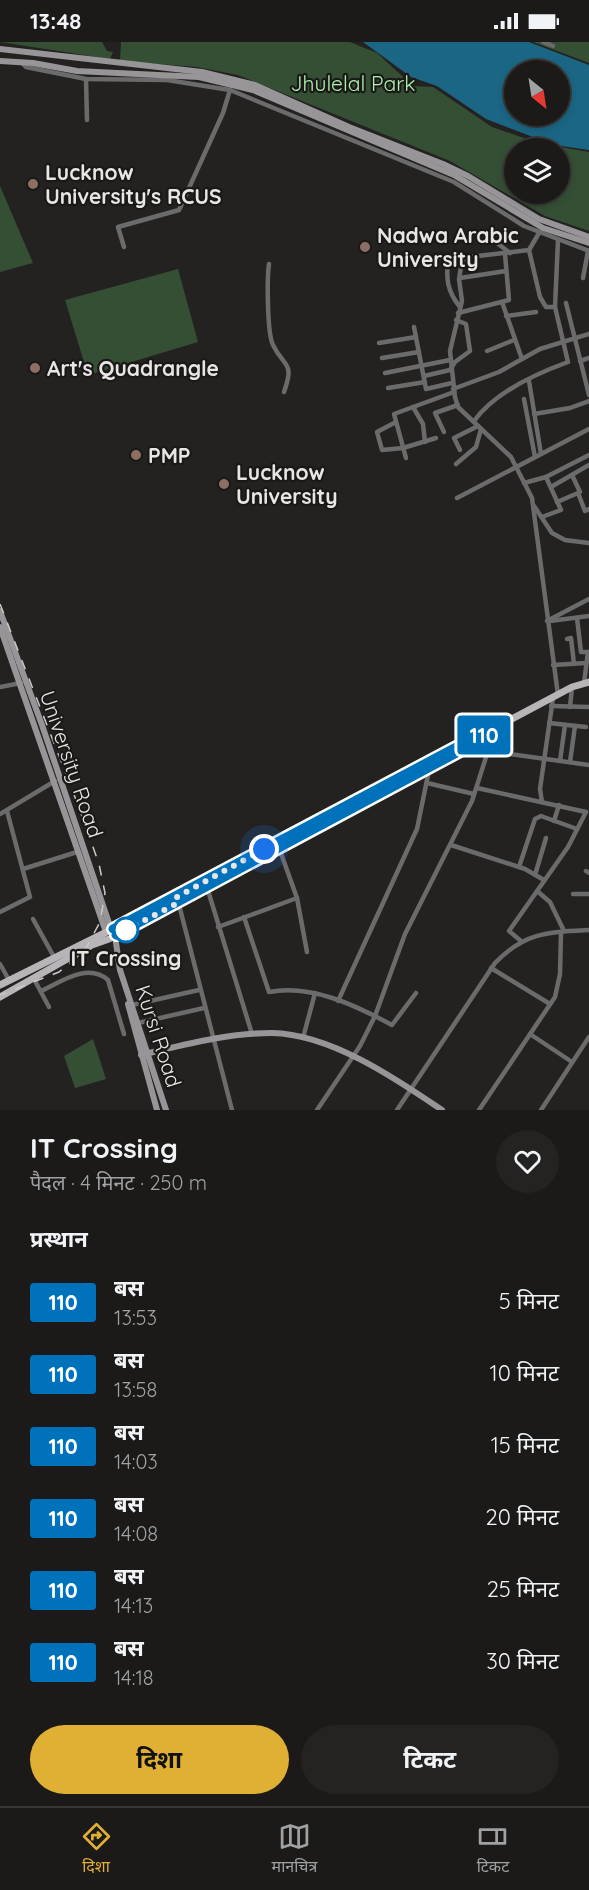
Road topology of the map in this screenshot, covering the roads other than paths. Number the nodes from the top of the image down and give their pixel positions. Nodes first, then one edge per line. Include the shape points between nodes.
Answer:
1 (543, 42) edge
2 (553, 46) dead end
3 (0, 49) edge
4 (0, 62) edge
5 (21, 62) junction
6 (86, 79) junction
7 (230, 90) junction
8 (87, 120) dead end
9 (538, 233) junction
10 (489, 236) dead end
11 (587, 236) edge
12 (558, 240) junction
13 (589, 243) edge
14 (124, 247) dead end
15 (529, 250) junction
16 (588, 251) edge
17 (508, 254) junction
18 (448, 259) dead end
19 (270, 264) dead end
20 (506, 271) junction
21 (460, 278) junction
22 (583, 278) dead end
23 (502, 302) junction
24 (566, 303) dead end
25 (555, 307) junction
26 (459, 310) junction
27 (536, 312) dead end
28 (506, 316) junction
29 (456, 320) junction
30 (414, 327) dead end
31 (589, 334) edge
32 (416, 337) junction
33 (575, 338) junction
34 (514, 340) junction
35 (563, 342) junction
36 (380, 344) dead end
37 (487, 351) dead end
38 (419, 352) junction
39 (382, 358) dead end
40 (589, 358) edge
41 (450, 360) junction
42 (522, 360) junction
43 (580, 361) junction
44 (422, 365) junction
45 (450, 370) junction
46 (385, 373) dead end
47 (425, 379) junction
48 (529, 381) junction
49 (452, 383) junction
50 (388, 388) dead end
51 (454, 391) junction
52 (284, 392) dead end
53 (589, 395) edge
54 (524, 399) dead end
55 (589, 401) edge
56 (458, 405) junction
57 (413, 407) junction
58 (534, 414) junction
59 (474, 421) junction
60 (396, 422) junction
61 (480, 427) junction
62 (589, 429) edge
63 (444, 432) dead end
64 (436, 438) dead end
65 (425, 442) junction
66 (403, 448) junction
67 (460, 450) dead end
68 (541, 454) junction
69 (589, 455) edge
70 (406, 458) dead end
71 (535, 458) junction
72 (456, 464) dead end
73 (589, 465) edge
74 (516, 467) junction
75 (572, 475) junction
76 (546, 477) junction
77 (524, 483) junction
78 (551, 487) junction
79 (578, 493) junction
80 (457, 498) dead end
81 (557, 502) junction
82 (534, 506) junction
83 (589, 509) edge
84 (542, 517) junction
85 (589, 543) edge
86 (589, 599) edge
87 (0, 611) edge
88 (589, 616) edge
89 (577, 618) junction
90 (547, 621) junction
91 (0, 627) edge
92 (579, 637) junction
93 (588, 652) edge
94 (586, 663) junction
95 (574, 664) junction
96 (553, 665) junction
97 (23, 682) junction
98 (586, 682) edge
99 (0, 687) edge
100 (572, 687) junction
101 (555, 696) junction
102 (551, 705) junction
103 (570, 707) junction
104 (589, 707) edge
105 (549, 723) junction
106 (565, 725) junction
107 (575, 726) junction
108 (586, 728) dead end
109 (495, 729) junction
110 (489, 751) junction
111 (544, 759) junction
112 (560, 761) junction
113 (570, 762) junction
114 (589, 765) edge
115 (425, 767) junction
116 (57, 780) junction
117 (427, 783) junction
118 (477, 788) junction
119 (474, 794) junction
120 (542, 802) junction
121 (559, 805) junction
122 (7, 811) junction
123 (588, 812) edge
124 (0, 814) edge
125 (554, 821) junction
126 (577, 829) junction
127 (546, 838) dead end
128 (279, 845) junction
129 (451, 845) junction
130 (77, 852) junction
131 (519, 867) junction
132 (23, 869) junction
133 (535, 875) junction
134 (544, 880) junction
135 (206, 884) junction
136 (537, 891) junction
137 (573, 894) dead end
138 (589, 894) edge
139 (297, 898) junction
140 (177, 900) junction
141 (0, 912) edge
142 (244, 917) junction
143 (33, 919) dead end
144 (218, 927) junction
145 (589, 930) edge
146 (562, 932) junction
147 (111, 934) junction
148 (520, 941) junction
149 (307, 952) dead end
150 (54, 957) junction
151 (0, 964) edge
152 (491, 968) junction
153 (34, 979) junction
154 (9, 981) junction
155 (0, 985) edge
156 (199, 990) junction
157 (41, 992) junction
158 (315, 993) junction
159 (416, 993) dead end
160 (0, 996) edge
161 (338, 1001) junction
162 (132, 1005) junction
163 (550, 1005) junction
164 (49, 1007) dead end
165 (204, 1008) junction
166 (375, 1016) junction
167 (138, 1023) junction
168 (124, 1034) dead end
169 (252, 1034) junction
170 (530, 1034) junction
171 (213, 1038) junction
172 (303, 1038) junction
173 (589, 1038) edge
174 (144, 1054) junction
175 (352, 1057) junction
176 (572, 1062) junction
177 (411, 1090) junction
178 (157, 1110) edge
179 (166, 1110) edge
180 (232, 1110) edge
181 (317, 1110) edge
182 (397, 1110) edge
183 (442, 1110) edge
184 (479, 1110) edge
185 (541, 1110) edge

1 - 2 street
3 - 11 street via 202,72 255,85 443,164 538,219
4 - 5 street
5 - 6 street via 26,67
5 - 13 street via 77,71 199,77 253,90 454,175 537,224
6 - 7 street via 167,80
6 - 8 street
7 - 9 street via 454,182
7 - 14 street via 179,210 118,227
9 - 12 street
9 - 15 street
10 - 17 street
12 - 16 street
12 - 25 street
15 - 17 street
15 - 25 street via 540,297 546,307
16 - 22 street
17 - 20 street
17 - 21 street via 469,257 462,261
18 - 26 street via 449,294
19 - 52 street via 267,279 273,344 290,376
20 - 21 street
20 - 23 street via 509,300
21 - 26 street
23 - 26 street
23 - 28 street
24 - 33 street
25 - 35 street
26 - 29 street
27 - 28 street
28 - 34 street
29 - 41 street
29 - 45 street via 466,324 470,351
30 - 32 street
31 - 33 street
32 - 36 street
32 - 38 street
33 - 35 street
33 - 43 street
34 - 37 street
34 - 42 street
35 - 42 street
35 - 48 street via 568,362 535,374
38 - 39 street
38 - 44 street
40 - 43 street
41 - 44 street
41 - 45 street
42 - 51 street
43 - 53 street
44 - 46 street
44 - 47 street
45 - 47 street
45 - 49 street
47 - 49 street via 426,389
47 - 50 street
48 - 58 street
48 - 59 street via 502,396
49 - 51 street
51 - 56 street
51 - 57 street
54 - 71 street
55 - 58 street
56 - 59 street
56 - 63 street via 435,413
57 - 60 street via 394,414
57 - 65 street via 423,424
58 - 68 street
59 - 61 street
60 - 66 street
60 - 66 street via 377,432 382,450
61 - 67 street via 454,438
61 - 72 street via 476,447
61 - 74 street
62 - 68 street
64 - 65 street
65 - 66 street
66 - 70 street
68 - 71 street
69 - 76 street
71 - 74 street
73 - 75 street
74 - 77 street
74 - 80 street
75 - 78 street
75 - 79 street
76 - 77 street
76 - 78 street
77 - 82 street
78 - 81 street
79 - 81 street
79 - 83 street via 585,511
81 - 84 street via 561,510
82 - 84 street
82 - 90 street
84 - 85 street via 558,537
86 - 90 street
87 - 97 street, University Road
88 - 89 street
89 - 90 street
89 - 92 street
90 - 96 street
91 - 97 street, University Road
92 - 93 street via 581,651
92 - 95 street via 569,638
93 - 94 street
94 - 95 street
94 - 98 street
95 - 96 street
96 - 101 street
97 - 99 street
97 - 116 street, University Road
98 - 100 main road
100 - 101 main road
100 - 103 street
101 - 102 street
101 - 109 main road
102 - 103 street
102 - 105 street
103 - 104 street
105 - 106 street
105 - 111 street
106 - 107 street
106 - 112 street
107 - 108 street
107 - 113 street
109 - 110 street
109 - 115 main road
110 - 111 street
110 - 118 street
111 - 112 street
111 - 120 street
112 - 113 street
113 - 114 street
115 - 117 street
115 - 128 main road
116 - 122 street
116 - 130 street, University Road
116 - 147 street, University Road
117 - 119 street
117 - 161 street via 417,829
118 - 119 street
118 - 120 street
119 - 129 street
120 - 121 street
121 - 123 street
121 - 125 street
122 - 124 street
122 - 132 street
123 - 126 street
125 - 126 street
125 - 131 street via 541,816 535,819
126 - 134 street
127 - 133 street
128 - 135 main road
128 - 139 street
129 - 131 street
129 - 166 street via 405,934
130 - 132 street
130 - 147 street, University Road
131 - 133 street
132 - 141 street via 30,897
133 - 134 street
134 - 136 street
135 - 140 main road
135 - 144 street
136 - 146 street via 550,902
136 - 148 street via 509,931
137 - 138 street
139 - 142 street
139 - 149 street
140 - 147 main road
140 - 156 street
142 - 144 street
142 - 158 street via 269,992 288,988
143 - 150 street
144 - 169 street
145 - 146 street
146 - 148 street via 541,933
146 - 163 street via 560,974
147 - 150 main road
147 - 153 main road
147 - 162 street, Kursi Road
147 - 174 street, Kursi Road
148 - 152 street
150 - 154 main road
151 - 154 street
152 - 163 street
152 - 177 street
153 - 157 street
153 - 160 main road
154 - 155 main road
156 - 162 street
156 - 165 street
157 - 164 street
157 - 168 street via 78,974 103,975 108,980
158 - 161 street
158 - 172 street
159 - 166 street via 394,1024
161 - 166 street
162 - 167 street, Kursi Road
163 - 170 street
165 - 167 street
165 - 171 street
166 - 175 street
167 - 174 street, Kursi Road
169 - 171 street
169 - 172 street
170 - 176 street
170 - 184 street
171 - 174 street
171 - 180 street
172 - 175 street
173 - 176 street
174 - 178 street, Kursi Road
174 - 179 street, Kursi Road
175 - 177 street
175 - 181 street
176 - 185 street
177 - 182 street
177 - 183 street

